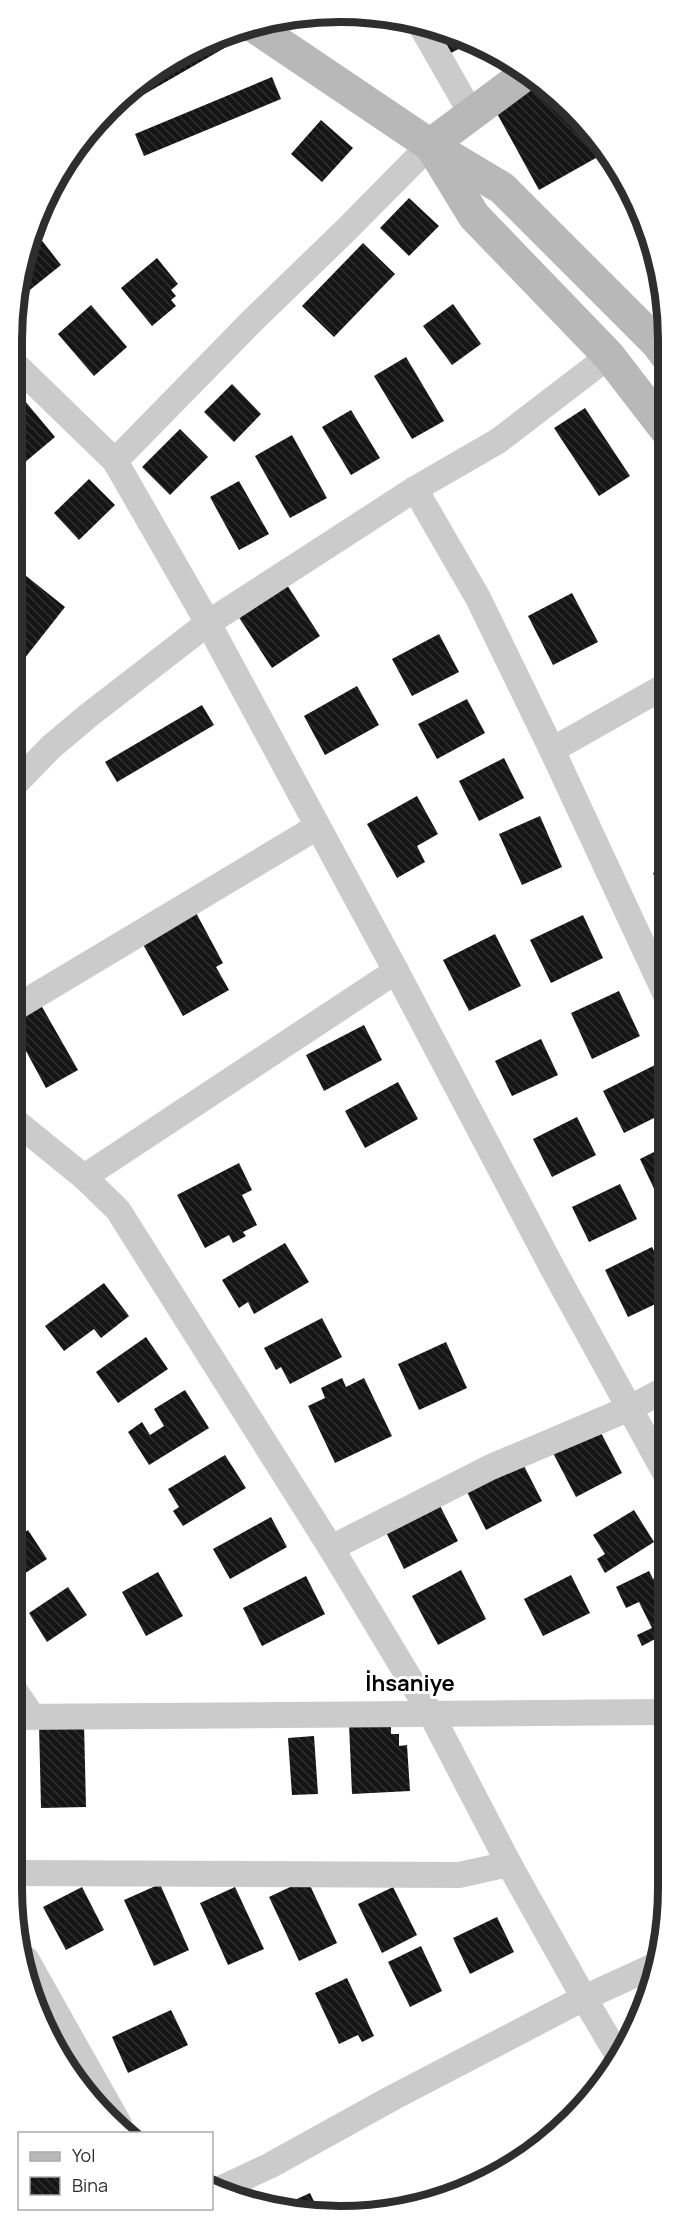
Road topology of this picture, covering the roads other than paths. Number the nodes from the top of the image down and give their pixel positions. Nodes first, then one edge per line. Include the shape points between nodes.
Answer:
1 (263, 32) edge
2 (426, 34) edge
3 (520, 78) edge
4 (471, 113) junction
5 (430, 145) junction
6 (658, 340) edge
7 (609, 356) junction
8 (22, 371) edge
9 (658, 420) edge
10 (116, 461) junction
11 (415, 489) junction
12 (208, 623) junction
13 (658, 690) edge
14 (552, 750) junction
15 (22, 777) edge
16 (317, 827) junction
17 (396, 971) junction
18 (658, 978) edge
19 (22, 1004) edge
20 (22, 1127) edge
21 (84, 1177) junction
22 (658, 1393) edge
23 (630, 1408) junction
24 (658, 1460) edge
25 (332, 1548) junction
26 (658, 1712) edge
27 (432, 1714) junction
28 (23, 1716) edge
29 (509, 1864) junction
30 (22, 1873) edge
31 (648, 1968) edge
32 (34, 1973) edge
33 (584, 1998) junction
34 (614, 2049) edge
35 (107, 2103) edge
36 (229, 2185) edge

1 - 5 main road
2 - 4 street
3 - 4 main road
4 - 5 main road
5 - 6 main road via 502,188
5 - 7 main road via 474,216
5 - 10 street
7 - 9 main road
7 - 11 street via 498,441
8 - 10 street
10 - 12 street
11 - 12 street
11 - 14 street via 478,598
12 - 15 street via 66,735
12 - 16 street
13 - 14 street
14 - 18 street
16 - 17 street
16 - 19 street
17 - 21 street
17 - 23 street via 483,1140
20 - 21 street
21 - 25 street via 118,1210
22 - 23 street
23 - 24 street
23 - 25 street via 491,1467
25 - 27 street
26 - 27 street
27 - 28 street
27 - 29 street
29 - 30 street via 459,1875
29 - 33 street
31 - 33 street
32 - 35 street
33 - 34 street
33 - 36 street

